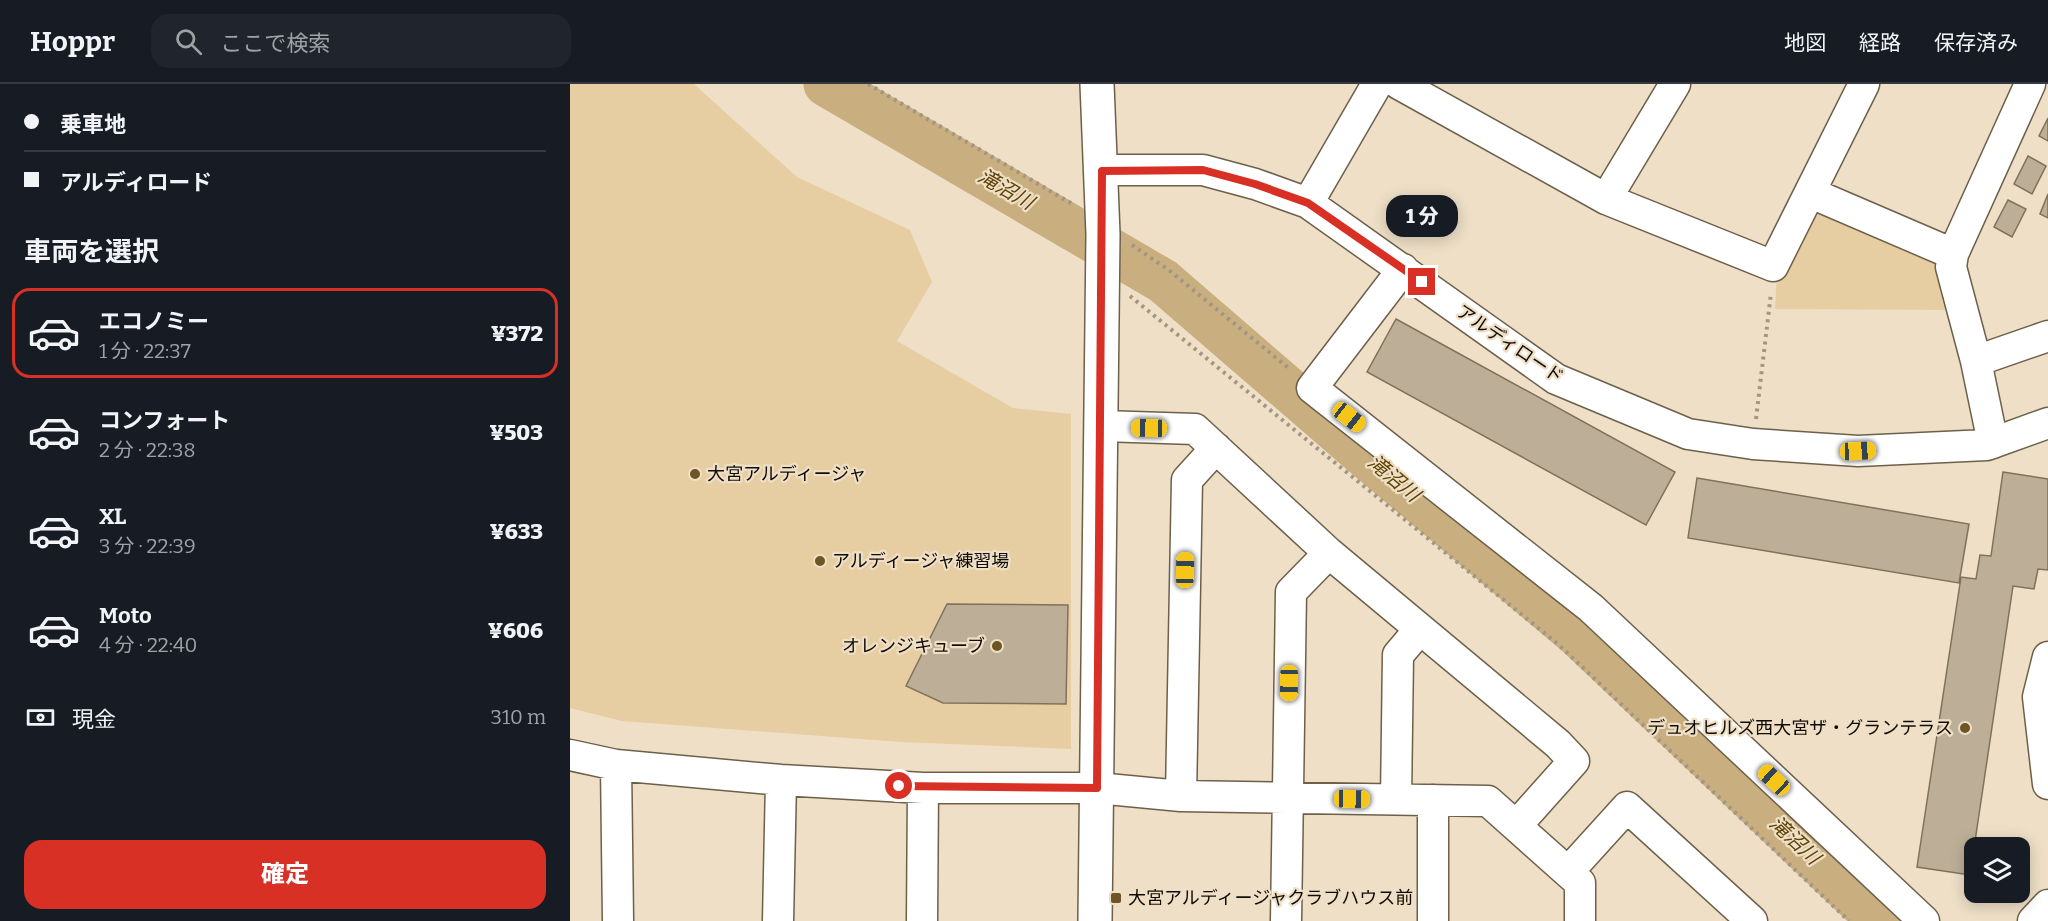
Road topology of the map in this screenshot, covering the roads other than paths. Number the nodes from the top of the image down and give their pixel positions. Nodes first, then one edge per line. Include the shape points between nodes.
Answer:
1 (1097, 84) edge
2 (1377, 84) edge
3 (1399, 84) edge
4 (1675, 84) edge
5 (1864, 84) edge
6 (2030, 84) edge
7 (1102, 171) junction
8 (1811, 193) junction
9 (1606, 199) junction
10 (1308, 203) junction
11 (1953, 254) junction
12 (1403, 269) junction
13 (2048, 336) edge
14 (1976, 361) junction
15 (2048, 423) edge
16 (1102, 426) junction
17 (1993, 443) junction
18 (1216, 448) junction
19 (1329, 553) junction
20 (1420, 629) junction
21 (2048, 657) edge
22 (570, 755) edge
23 (616, 765) junction
24 (781, 780) junction
25 (2048, 784) edge
26 (923, 788) junction
27 (1097, 788) junction
28 (1181, 796) junction
29 (1287, 798) junction
30 (1395, 799) junction
31 (1433, 800) junction
32 (1516, 826) junction
33 (1568, 872) junction
34 (2048, 905) edge
35 (1736, 916) edge
36 (618, 921) edge
37 (778, 921) edge
38 (922, 921) edge
39 (1095, 921) edge
40 (1286, 921) edge
41 (1433, 921) edge
42 (1580, 921) edge
43 (1924, 921) edge
44 (2033, 921) edge

1 - 7 street
2 - 10 street
3 - 9 street
4 - 9 street
5 - 8 street
6 - 11 street
7 - 10 street, アルディロード via 1203,170
7 - 16 street via 1105,229 1116,286
8 - 9 street via 1773,266
8 - 11 street
10 - 12 street, アルディロード
11 - 14 street via 1951,267
12 - 17 street, アルディロード via 1556,379 1688,434 1753,444 1858,451
12 - 43 street via 1312,388 1591,608
13 - 14 street
14 - 17 street
15 - 17 street, アルディロード
16 - 18 street via 1195,429
16 - 27 street
18 - 19 street
18 - 28 street via 1187,480
19 - 20 street
19 - 29 street via 1292,592
20 - 30 street via 1398,655
20 - 32 street via 1574,761
21 - 25 street via 2038,697
22 - 23 street
23 - 24 street
23 - 36 street
24 - 26 street
24 - 37 street
26 - 27 street
26 - 38 street
27 - 28 street
27 - 39 street
28 - 29 street
29 - 30 street
29 - 40 street
30 - 31 street
31 - 32 street via 1488,801
31 - 41 street
32 - 33 street
33 - 35 street via 1627,807
33 - 42 street via 1580,883
34 - 44 street

